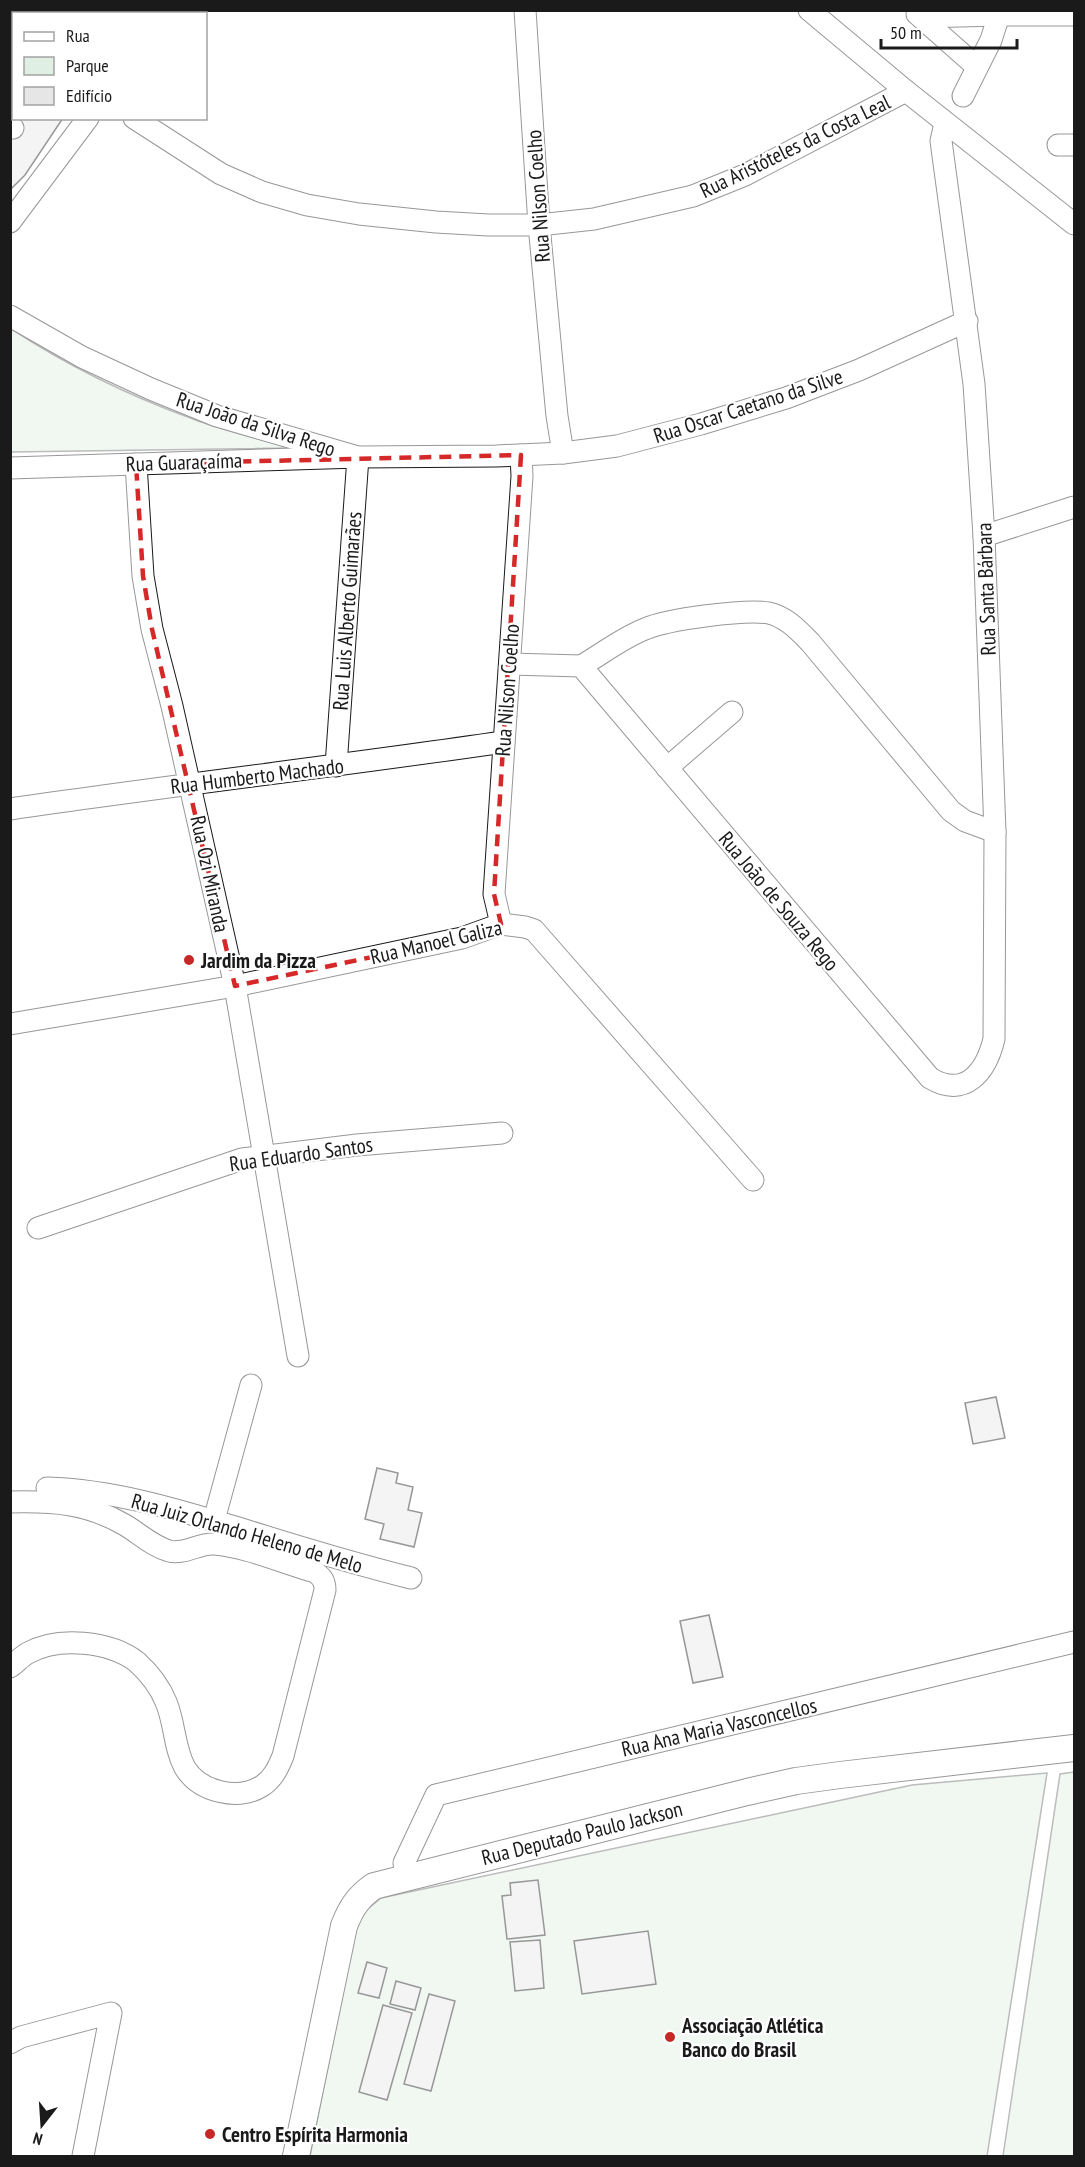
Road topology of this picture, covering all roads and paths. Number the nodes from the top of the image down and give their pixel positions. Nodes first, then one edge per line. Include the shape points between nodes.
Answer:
1 (525, 10) edge
2 (810, 10) edge
3 (918, 14) edge
4 (999, 15) junction
5 (1074, 15) edge
6 (977, 68) junction
7 (906, 91) junction
8 (963, 96) dead end
9 (86, 120) edge
10 (137, 120) edge
11 (945, 123) junction
12 (10, 222) edge
13 (1074, 224) edge
14 (539, 225) junction
15 (10, 316) edge
16 (967, 321) junction
17 (563, 453) junction
18 (521, 455) junction
19 (358, 456) junction
20 (136, 464) junction
21 (10, 468) edge
22 (1074, 507) edge
23 (984, 536) junction
24 (510, 664) junction
25 (581, 666) junction
26 (732, 712) dead end
27 (503, 742) junction
28 (336, 766) junction
29 (667, 768) junction
30 (190, 783) junction
31 (10, 809) edge
32 (995, 832) junction
33 (501, 924) junction
34 (234, 986) junction
35 (10, 1024) edge
36 (990, 1057) joint
37 (502, 1133) dead end
38 (265, 1156) junction
39 (753, 1180) dead end
40 (38, 1228) dead end
41 (298, 1356) dead end
42 (251, 1385) dead end
43 (10, 1488) edge
44 (10, 1502) edge
45 (214, 1520) junction
46 (411, 1578) dead end
47 (1074, 1642) edge
48 (10, 1667) edge
49 (1074, 1748) edge
50 (405, 1870) junction
51 (10, 2043) edge
52 (83, 2157) edge
53 (296, 2157) edge

1 - 14 street, Rua Nilson Coelho
2 - 7 street
3 - 4 street
3 - 6 street
4 - 5 street
4 - 6 street
6 - 8 street
7 - 11 street
7 - 14 street, Rua Aristóteles da Costa Leal via 745,175 693,196 594,219
9 - 12 street
10 - 14 street, Rua Aristóteles da Costa Leal via 221,174 262,192 307,205 436,222
11 - 13 street
11 - 16 street, Rua Santa Bárbara via 941,141
14 - 17 street, Rua Nilson Coelho
15 - 19 street, Rua João da Silva Rego via 82,357 217,416
16 - 17 street, Rua Oscar Caetano da Silve via 859,370 775,401 627,443
16 - 23 street, Rua Santa Bárbara
17 - 18 street, Rua Oscar Caetano da Silve
18 - 19 street, Rua João da Silva Rego
18 - 24 street, Rua Nilson Coelho
19 - 20 street, Rua Guaraçaíma
19 - 28 street, Rua Luis Alberto Guimarães
20 - 21 street, Rua Guaraçaíma
20 - 30 street, Rua Ozi Miranda via 143,576
22 - 23 street
23 - 32 street, Rua Santa Bárbara
24 - 25 street
24 - 27 street, Rua Nilson Coelho
25 - 29 street, Rua João de Souza Rego
25 - 32 street via 662,623 746,612 770,614 788,621 810,642 951,811
26 - 29 street
27 - 28 street, Rua Humberto Machado
27 - 33 street, Rua Nilson Coelho via 494,894
28 - 30 street, Rua Humberto Machado
29 - 36 street, Rua João de Souza Rego via 930,1078 941,1085 956,1087 981,1071
30 - 31 street, Rua Humberto Machado
30 - 34 street, Rua Ozi Miranda
32 - 36 street, Rua Santa Bárbara via 994,1039
33 - 34 street, Rua Manoel Galiza via 462,938
33 - 39 street, Rua Manoel Galiza via 534,930
34 - 35 street, Rua Manoel Galiza
34 - 38 street, Rua Ozi Miranda
37 - 38 street, Rua Eduardo Santos
38 - 40 street, Rua Eduardo Santos via 222,1165
38 - 41 street, Rua Ozi Miranda
42 - 45 street
43 - 45 street, Rua Juiz Orlando Heleno de Melo via 65,1489 135,1499
44 - 48 street via 67,1503 86,1508 107,1515 171,1551 210,1544 227,1546 315,1572 322,1577 326,1590 283,1756 275,1774 262,1786 245,1792 212,1790 186,1770 166,1702 154,1680 135,1661 110,1648 81,1642 53,1644 28,1653
45 - 46 street, Rua Juiz Orlando Heleno de Melo via 346,1562
47 - 50 street, Rua Ana Maria Vasconcellos via 436,1795
49 - 50 main road, Rua Deputado Paulo Jackson via 796,1781
50 - 53 main road, Rua Deputado Paulo Jackson via 360,1896 350,1910
51 - 52 street via 111,2013

